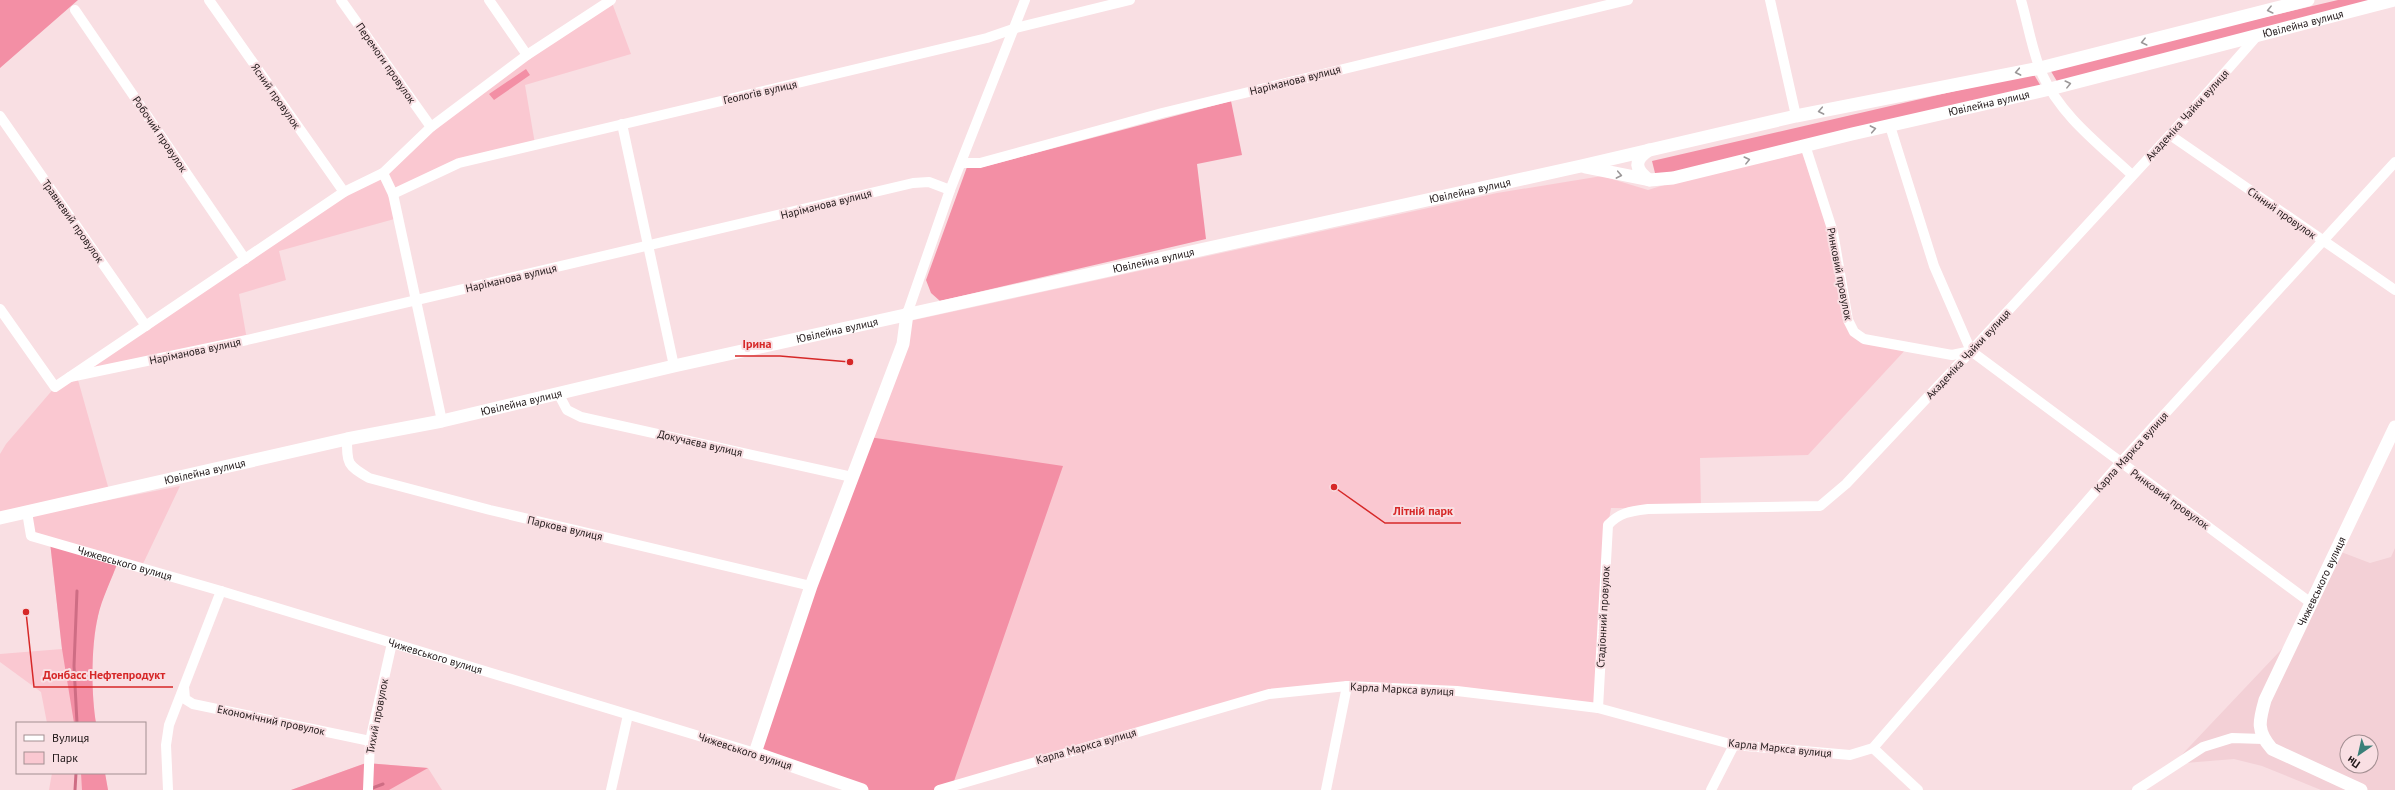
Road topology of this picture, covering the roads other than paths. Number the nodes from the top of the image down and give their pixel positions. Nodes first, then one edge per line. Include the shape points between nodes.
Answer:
1 (209, 0) edge
2 (341, 0) edge
3 (489, 0) edge
4 (611, 0) edge
5 (1025, 0) edge
6 (1130, 0) edge
7 (1628, 0) edge
8 (1770, 0) edge
9 (2021, 0) edge
10 (2308, 0) edge
11 (2394, 0) edge
12 (75, 10) dead end
13 (1016, 28) junction
14 (2257, 36) junction
15 (527, 55) junction
16 (2040, 68) junction
17 (2050, 89) junction
18 (0, 116) edge
19 (1796, 116) junction
20 (622, 124) junction
21 (1890, 126) junction
22 (431, 127) junction
23 (2170, 135) junction
24 (1805, 145) junction
25 (1651, 149) junction
26 (2395, 162) edge
27 (962, 163) junction
28 (1581, 166) junction
29 (383, 173) junction
30 (2132, 174) junction
31 (1650, 180) junction
32 (950, 190) junction
33 (344, 192) junction
34 (393, 194) junction
35 (2324, 242) junction
36 (649, 247) junction
37 (246, 259) junction
38 (2395, 290) edge
39 (416, 300) junction
40 (0, 309) edge
41 (907, 314) junction
42 (146, 326) junction
43 (1971, 351) junction
44 (674, 366) junction
45 (70, 377) junction
46 (558, 393) junction
47 (442, 421) junction
48 (2395, 427) edge
49 (347, 439) junction
50 (2120, 463) junction
51 (852, 477) junction
52 (27, 512) junction
53 (0, 518) edge
54 (1608, 524) joint
55 (811, 586) junction
56 (221, 591) junction
57 (2311, 603) junction
58 (392, 643) junction
59 (1347, 686) junction
60 (184, 687) junction
61 (1598, 708) junction
62 (628, 715) junction
63 (2263, 738) junction
64 (370, 741) junction
65 (1734, 745) junction
66 (1873, 748) junction
67 (755, 753) junction
68 (168, 790) edge
69 (368, 790) edge
70 (611, 790) edge
71 (862, 790) edge
72 (939, 790) edge
73 (1326, 790) edge
74 (1711, 790) edge
75 (1918, 790) edge
76 (2137, 790) edge
77 (2361, 790) edge

1 - 33 street, Ясний провулок
2 - 22 street, Перемоги провулок
3 - 15 street
4 - 15 street
5 - 13 street
6 - 13 street, Геологів вулиця
7 - 27 street, Наріманова вулиця via 1162,113 980,163
8 - 19 street
9 - 16 street
10 -> 16 street, Ювілейна вулиця
11 - 14 street, Ювілейна вулиця
12 - 37 street, Робочий провулок
13 - 20 street, Геологів вулиця via 987,38
13 - 27 street
17 -> 14 street, Ювілейна вулиця
14 - 23 street, Академіка Чайки вулиця
15 - 22 street
16 - 17 street
16 -> 19 street, Ювілейна вулиця
17 - 21 street, Ювілейна вулиця
17 - 30 street via 2068,115
18 - 42 street, Травневий провулок
19 - 25 street, Ювілейна вулиця
20 - 34 street, Геологів вулиця via 459,163
20 - 36 street
24 -> 21 street, Ювілейна вулиця
21 - 43 street, Ринковий провулок via 1934,266
22 - 29 street
23 - 30 street, Академіка Чайки вулиця
23 - 35 street, Сінний провулок
31 -> 24 street, Ювілейна вулиця via 1673,178
24 - 43 street, Ринковий провулок via 1832,232 1843,302 1854,332 1864,339 1952,355
25 - 28 street, Ювілейна вулиця
25 - 31 street via 1640,156 1637,167 1639,173
26 - 35 street, Карла Маркса вулиця
27 - 32 street
28 -> 31 street, Ювілейна вулиця
28 - 41 street, Ювілейна вулиця
29 - 33 street
29 - 34 street
30 - 43 street, Академіка Чайки вулиця
32 - 36 street, Наріманова вулиця via 930,182 914,183
32 - 41 street
33 - 37 street
34 - 39 street
35 - 38 street, Сінний провулок
35 - 50 street, Карла Маркса вулиця
36 - 39 street, Наріманова вулиця
36 - 44 street
37 - 42 street
39 - 45 street, Наріманова вулиця via 247,340
39 - 47 street
40 - 45 street via 55,387
41 - 44 street, Ювілейна вулиця
41 - 51 street via 903,344 870,437
42 - 45 street
43 - 50 street, Ринковий провулок
43 - 54 street, Академіка Чайки вулиця via 1846,484 1820,506 1635,510 1616,516
44 - 46 street, Ювілейна вулиця
46 - 47 street, Ювілейна вулиця
46 - 51 street, Докучаєва вулиця via 567,410 581,416
47 - 49 street, Ювілейна вулиця
48 - 57 street, Чижевського вулиця
49 - 52 street, Ювілейна вулиця
49 - 55 street, Паркова вулиця via 347,461 353,469 370,478 490,510
50 - 57 street, Ринковий провулок
50 - 66 street, Карла Маркса вулиця
51 - 55 street
52 - 53 street, Ювілейна вулиця
52 - 56 street, Чижевського вулиця via 30,536
54 - 61 street, Стадіонний провулок
55 - 67 street
56 - 58 street, Чижевського вулиця
56 - 60 street
57 - 63 street, Чижевського вулиця via 2265,700 2259,720
58 - 62 street, Чижевського вулиця
58 - 64 street, Тихий провулок
59 - 61 street, Карла Маркса вулиця via 1457,691
59 - 72 street, Карла Маркса вулиця via 1269,694
59 - 73 street
60 - 64 street, Економічний провулок via 185,699 193,704
60 - 68 street via 169,725 166,745
61 - 65 street, Карла Маркса вулиця
62 - 67 street, Чижевського вулиця
62 - 70 street
63 - 76 street via 2232,738 2203,747
63 - 77 street via 2272,749
64 - 69 street, Тихий провулок
65 - 66 street, Карла Маркса вулиця via 1850,755
65 - 74 street
66 - 75 street
67 - 71 street, Чижевського вулиця

